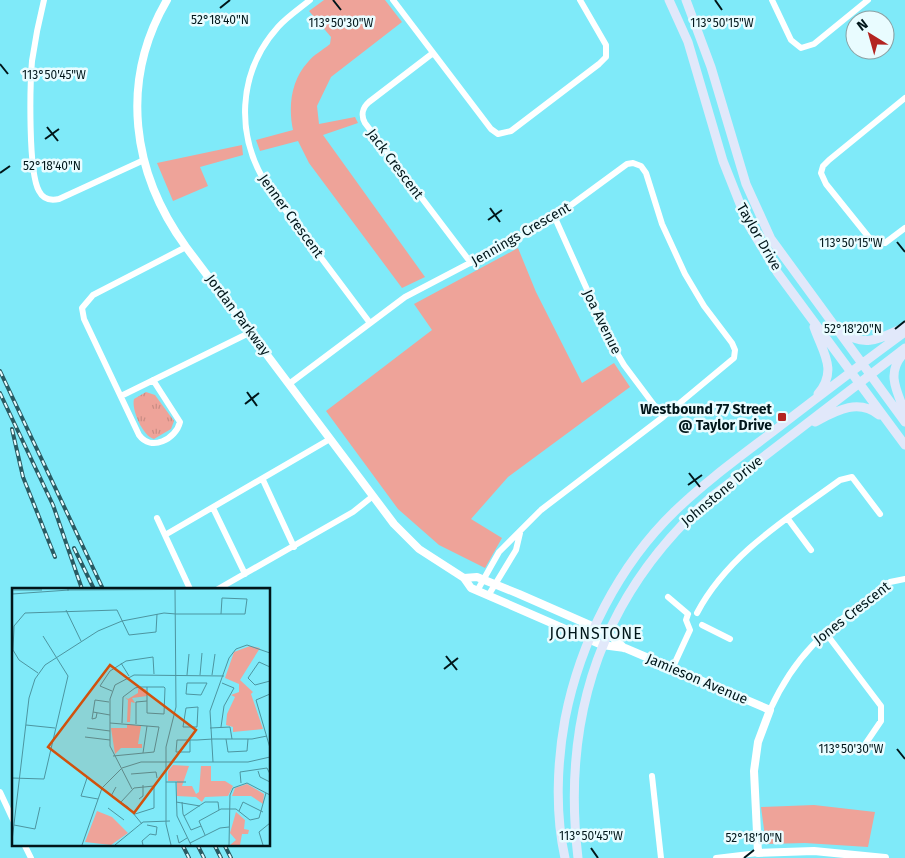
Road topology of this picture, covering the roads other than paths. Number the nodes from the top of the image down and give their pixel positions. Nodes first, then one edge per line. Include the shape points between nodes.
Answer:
1 (44, 0) edge
2 (167, 0) edge
3 (310, 0) edge
4 (393, 0) edge
5 (580, 0) edge
6 (669, 0) edge
7 (686, 0) edge
8 (772, 0) edge
9 (868, 0) edge
10 (433, 53) junction
11 (905, 98) edge
12 (144, 160) junction
13 (555, 218) junction
14 (905, 228) edge
15 (186, 247) junction
16 (471, 263) junction
17 (810, 316) junction
18 (370, 323) junction
19 (832, 325) junction
20 (905, 327) edge
21 (251, 332) junction
22 (905, 332) edge
23 (905, 350) edge
24 (862, 364) junction
25 (851, 372) junction
26 (870, 375) junction
27 (153, 380) junction
28 (859, 383) junction
29 (289, 384) junction
30 (121, 396) junction
31 (812, 402) junction
32 (905, 412) edge
33 (663, 417) junction
34 (887, 422) junction
35 (905, 422) edge
36 (793, 434) junction
37 (330, 439) junction
38 (905, 445) edge
39 (263, 480) junction
40 (373, 496) junction
41 (213, 508) junction
42 (880, 514) dead end
43 (157, 518) dead end
44 (788, 519) junction
45 (520, 533) junction
46 (165, 535) junction
47 (294, 547) junction
48 (810, 550) dead end
49 (245, 574) junction
50 (464, 578) junction
51 (483, 579) junction
52 (905, 579) edge
53 (494, 584) junction
54 (190, 588) edge
55 (220, 588) edge
56 (477, 591) junction
57 (488, 596) junction
58 (668, 597) dead end
59 (698, 613) junction
60 (688, 614) junction
61 (702, 625) junction
62 (594, 628) junction
63 (690, 630) junction
64 (825, 632) junction
65 (608, 633) junction
66 (589, 640) junction
67 (730, 640) dead end
68 (602, 645) junction
69 (625, 648) junction
70 (672, 669) junction
71 (770, 710) junction
72 (866, 743) dead end
73 (652, 776) dead end
74 (0, 792) edge
75 (12, 818) edge
76 (25, 846) edge
77 (758, 853) junction
78 (814, 855) edge
79 (31, 858) edge
80 (566, 858) edge
81 (578, 858) edge
82 (661, 858) edge
83 (716, 858) edge
84 (885, 858) edge

1 - 12 street via 30,91 30,131 40,193 51,200 59,199
2 - 12 street, Jordan Parkway via 147,41 141,62 137,103
3 - 18 street, Jenner Crescent via 279,26 256,61 245,96 246,136 255,165 268,187
4 - 10 street
5 - 10 street via 606,45 606,56 600,64 505,133 494,133
6 - 17 main road, Taylor Drive via 688,42 738,202 760,246
7 - 19 main road, Taylor Drive via 758,212 786,262
8 - 9 street via 791,40 801,48 814,44
10 - 16 street, Jack Crescent via 369,102 362,116
11 - 14 street via 829,160 821,173 826,184 871,240 885,243
12 - 15 street, Jordan Parkway via 159,204
13 - 16 street, Jennings Crescent
13 - 33 street, Joa Avenue via 610,343
13 - 33 street, Jennings Crescent via 627,164 638,164 644,169 662,224 685,274 735,350 734,358 727,366
15 - 21 street, Jordan Parkway
15 - 30 street via 93,295 84,304 84,319
16 - 18 street, Jennings Crescent via 410,294
17 - 25 main road, Taylor Drive
17 - 31 main road via 829,374
18 - 29 street, Jennings Crescent
19 - 20 main road via 850,338 863,342
19 - 24 main road, Taylor Drive
21 - 27 street
21 - 29 street, Jordan Parkway
22 - 24 main road, Johnstone Drive
23 - 26 main road, Johnstone Drive
23 - 32 main road via 892,376
24 - 25 main road, Johnstone Drive
24 - 26 main road, Taylor Drive
25 - 28 main road, Taylor Drive
25 - 31 main road, Johnstone Drive
26 - 28 main road, Johnstone Drive
26 - 35 main road, Taylor Drive
27 - 30 street
27 - 30 street via 180,422 175,434 160,442 149,444 141,439
28 - 34 main road, Taylor Drive
28 - 36 main road, Johnstone Drive
29 - 37 street, Jordan Parkway
31 - 62 main road, Johnstone Drive via 722,470 673,512 622,576
33 - 45 street, Jennings Crescent via 541,510
34 - 36 main road via 872,409 858,406 837,411
34 - 38 main road, Taylor Drive
36 - 65 main road, Johnstone Drive via 716,493 679,527 644,569
37 - 39 street
37 - 40 street, Jordan Parkway
39 - 41 street
39 - 47 street
40 - 47 street via 353,512
40 - 50 street, Jordan Parkway via 419,549
41 - 46 street
41 - 49 street
42 - 44 street via 852,477 840,480
43 - 46 street
44 - 48 street
44 - 59 street via 747,550 718,580
45 - 51 street, Jennings Crescent via 504,547
45 - 53 street, Jennings Crescent via 516,550
46 - 54 street
47 - 49 street
49 - 55 street
50 - 51 street, Jordan Parkway
50 - 56 street, Jordan Parkway
51 - 53 street, Jordan Parkway
51 - 56 street, Jennings Crescent
52 - 64 street, Jones Crescent via 890,582
53 - 57 street, Jennings Crescent
53 - 62 street, Jordan Parkway
56 - 57 street, Jordan Parkway
57 - 66 street, Jordan Parkway
58 - 60 street
59 - 60 street
59 - 61 street
60 - 63 street via 686,620
61 - 63 street
61 - 67 street
62 - 65 street, Jordan Parkway
62 - 66 main road, Johnstone Drive
63 - 70 street
64 - 71 street, Jones Crescent via 810,645 791,671
64 - 72 street via 881,706 881,721
65 - 68 main road, Johnstone Drive
65 - 69 street, Jamieson Avenue
66 - 68 street, Jordan Parkway
66 - 80 main road, Johnstone Drive via 570,692 561,744 559,800
68 - 69 street, Jamieson Avenue
68 - 81 main road, Johnstone Drive via 583,710 575,755 574,827
69 - 70 street, Jamieson Avenue
70 - 71 street, Jamieson Avenue
71 - 77 street, Jones Crescent via 758,742 754,772
73 - 82 street
74 - 75 street
76 - 79 street
77 - 78 street
77 - 83 street
78 - 84 street

